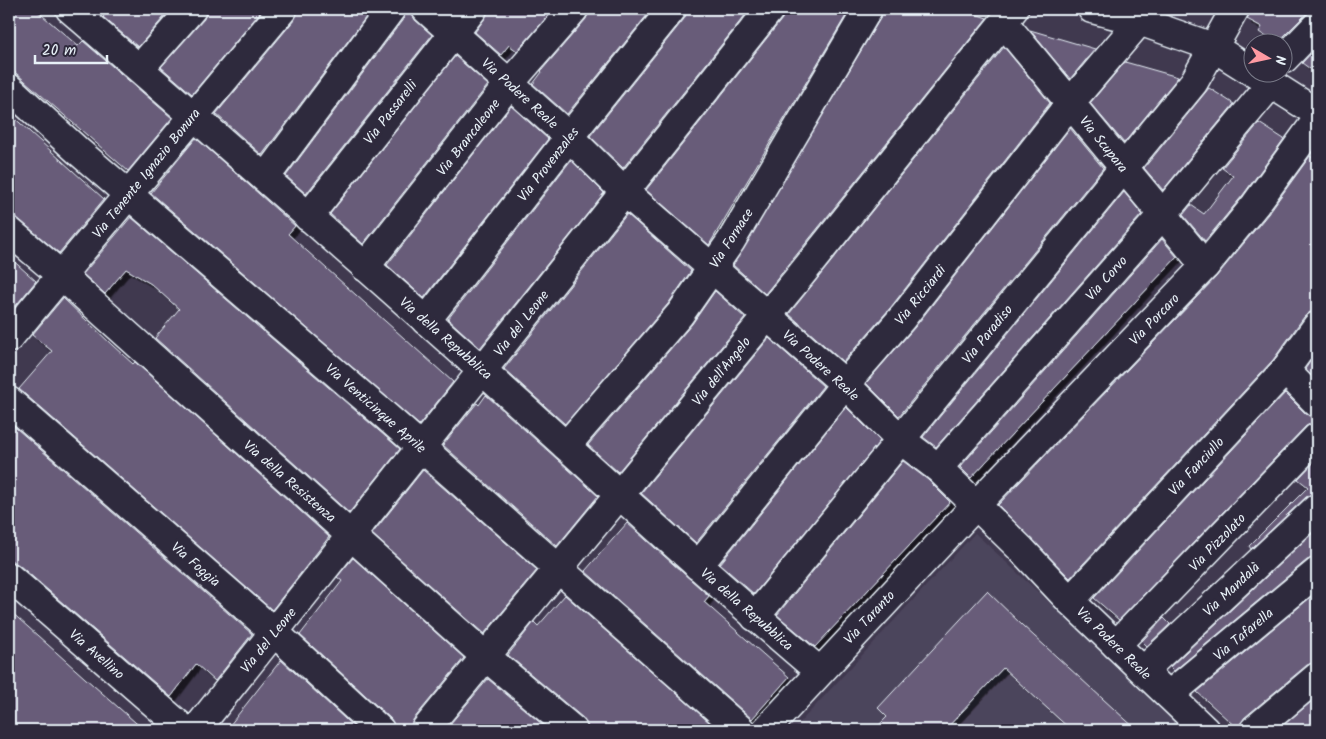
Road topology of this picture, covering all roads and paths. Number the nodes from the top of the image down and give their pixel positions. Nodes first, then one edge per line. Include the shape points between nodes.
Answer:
1 (192, 9) edge
2 (283, 9) edge
3 (391, 9) edge
4 (426, 9) edge
5 (472, 9) edge
6 (574, 9) edge
7 (672, 9) edge
8 (770, 9) edge
9 (868, 9) edge
10 (1092, 9) edge
11 (1235, 9) edge
12 (79, 12) edge
13 (1145, 15) edge
14 (1009, 16) edge
15 (1317, 25) edge
16 (453, 32) junction
17 (1213, 47) junction
18 (1294, 49) edge
19 (1244, 64) edge
20 (140, 68) junction
21 (1265, 82) edge
22 (1274, 82) edge
23 (509, 84) junction
24 (9, 88) edge
25 (1070, 103) junction
26 (1317, 113) edge
27 (193, 115) junction
28 (1317, 120) edge
29 (569, 137) junction
30 (1123, 167) junction
31 (265, 178) junction
32 (625, 192) junction
33 (129, 195) junction
34 (1162, 214) junction
35 (308, 217) junction
36 (9, 231) edge
37 (1205, 266) junction
38 (365, 267) junction
39 (711, 268) junction
40 (61, 275) junction
41 (766, 317) junction
42 (426, 322) junction
43 (1317, 326) edge
44 (9, 338) edge
45 (1286, 370) junction
46 (483, 372) junction
47 (844, 384) junction
48 (9, 401) edge
49 (1317, 403) edge
50 (1317, 437) edge
51 (901, 440) junction
52 (566, 446) junction
53 (422, 448) junction
54 (938, 468) junction
55 (619, 495) junction
56 (974, 506) junction
57 (1317, 508) edge
58 (352, 535) junction
59 (698, 566) junction
60 (557, 569) junction
61 (1317, 572) edge
62 (9, 577) edge
63 (1070, 601) junction
64 (755, 617) junction
65 (274, 632) junction
66 (1116, 645) junction
67 (485, 656) junction
68 (1144, 670) junction
69 (819, 671) junction
70 (1317, 677) edge
71 (1168, 695) junction
72 (185, 730) edge
73 (196, 730) edge
74 (380, 730) edge
75 (425, 730) edge
76 (573, 730) edge
77 (741, 730) edge
78 (766, 730) edge
79 (1205, 730) edge
80 (1254, 730) edge

1 - 20 street
2 - 27 street, Via Tenente Ignazio Bonura
3 - 31 street
4 - 16 street, Via Podere Reale
5 - 16 street, Via Passarelli
6 - 23 street, Via Brancaleone
7 - 29 street, Via Provenzales
8 - 32 street, Via del Leone
9 - 39 street, Via Fornace via 732,241
10 - 13 street
11 - 17 street, Via Paradiso
12 - 20 street, Via della Repubblica
13 - 17 street
13 - 25 street, Via Ricciardi
14 - 25 street, Via Scupara
14 - 41 street, Via dell'Angelo
15 - 18 street
16 - 23 street, Via Podere Reale
16 - 35 street, Via Passarelli
17 - 19 street
17 - 30 street, Via Paradiso via 1194,82
20 - 27 street, Via della Repubblica
21 - 34 street, Via Corvo
22 - 26 street
23 - 29 street, Via Podere Reale
23 - 38 street, Via Brancaleone
24 - 33 street, Via Venticinque Aprile
25 - 30 street, Via Scupara
25 - 47 street, Via Ricciardi via 902,317
27 - 31 street, Via della Repubblica
27 - 33 street, Via Tenente Ignazio Bonura
28 - 37 street, Via Porcaro via 1255,205
29 - 32 street, Via Podere Reale
29 - 42 street, Via Provenzales
30 - 34 street, Via Scupara
30 - 51 street, Via Paradiso
31 - 35 street, Via della Repubblica
32 - 39 street, Via Podere Reale
32 - 46 street, Via del Leone
33 - 40 street, Via Tenente Ignazio Bonura
33 - 53 street, Via Venticinque Aprile
34 - 37 street, Via Scupara
34 - 54 street, Via Corvo
35 - 38 street, Via della Repubblica
36 - 40 street, Via della Resistenza
37 - 56 street, Via Porcaro
38 - 42 street, Via della Repubblica
39 - 41 street, Via Podere Reale
39 - 52 street, Via Fornace via 680,314
40 - 44 street, Via Tenente Ignazio Bonura
40 - 58 street, Via della Resistenza
41 - 47 street, Via Podere Reale
41 - 55 street, Via dell'Angelo
42 - 46 street, Via della Repubblica
43 - 45 street, Via Fanciullo
45 - 49 street
45 - 63 street, Via Fanciullo
46 - 52 street, Via della Repubblica
46 - 53 street, Via del Leone
47 - 51 street, Via Podere Reale
47 - 59 street, Via Ricciardi
48 - 65 street, Via Foggia
50 - 66 street, Via Pizzolato
51 - 54 street, Via Podere Reale
51 - 64 street, Via Paradiso
52 - 55 street, Via della Repubblica
53 - 58 street, Via del Leone
53 - 60 street, Via Venticinque Aprile
54 - 56 street, Via Podere Reale
55 - 59 street, Via della Repubblica
55 - 60 street, Via dell'Angelo
56 - 63 street, Via Podere Reale
56 - 69 street, Via Taranto
57 - 68 street, Via Mandalà
58 - 65 street, Via del Leone
58 - 67 street, Via della Resistenza
59 - 64 street, Via della Repubblica
60 - 67 street, Via dell'Angelo
60 - 77 street, Via Venticinque Aprile
61 - 71 street, Via Tafarella
62 - 72 street, Via Avellino
63 - 66 street, Via Podere Reale
64 - 69 street, Via della Repubblica
65 - 73 street, Via del Leone
65 - 74 street, Via Foggia
66 - 68 street, Via Podere Reale
67 - 75 street, Via dell'Angelo
67 - 76 street, Via della Resistenza
68 - 71 street, Via Podere Reale
69 - 78 street, Via Taranto
70 - 80 street
71 - 79 street, Via Podere Reale

